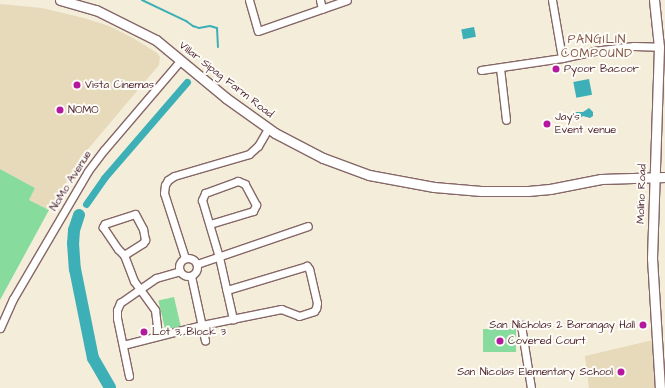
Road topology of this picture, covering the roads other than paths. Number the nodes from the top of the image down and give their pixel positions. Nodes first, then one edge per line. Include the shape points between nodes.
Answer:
1 (60, 0) edge
2 (249, 0) edge
3 (320, 0) edge
4 (347, 0) edge
5 (552, 0) edge
6 (654, 0) edge
7 (322, 9) junction
8 (659, 47) junction
9 (562, 58) junction
10 (181, 60) junction
11 (500, 68) junction
12 (481, 70) dead end
13 (506, 120) dead end
14 (268, 129) junction
15 (665, 177) edge
16 (655, 178) junction
17 (210, 224) junction
18 (308, 226) dead end
19 (124, 254) junction
20 (219, 257) junction
21 (185, 258) junction
22 (197, 264) junction
23 (180, 271) junction
24 (191, 276) junction
25 (140, 289) junction
26 (227, 290) junction
27 (233, 319) junction
28 (202, 325) junction
29 (521, 325) dead end
30 (0, 328) edge
31 (158, 336) junction
32 (205, 340) dead end
33 (123, 345) junction
34 (129, 376) dead end
35 (662, 382) edge
36 (531, 388) edge

1 - 10 main road, Villar Sipag Farm Road via 113,17 156,40
2 - 7 street via 258,31
3 - 7 street
4 - 7 street
5 - 9 street
6 - 8 main road, Molino Road
8 - 9 street via 634,46
8 - 16 main road, Molino Road
9 - 11 street
10 - 14 main road, Villar Sipag Farm Road
10 - 30 street, NoMo Avenue via 88,171 13,299
11 - 12 street
11 - 13 street
14 - 16 main road, Villar Sipag Farm Road via 295,145 346,167 369,175 434,187 528,191 601,179
14 - 21 street via 258,146 249,154 168,180 164,193
15 - 16 main road, Villar Sipag Farm Road
16 - 35 main road, Molino Road via 652,258
17 - 17 street via 254,211 256,206 245,184 238,182 205,193 203,203
17 - 20 street
18 - 20 street
19 - 19 street via 145,240 143,229 135,214 104,224 103,227
19 - 25 street via 134,281
20 - 22 street
20 - 26 street
21 - 22 street via 193,259
21 - 23 street via 179,265
22 - 24 street via 196,271
23 - 24 street
23 - 25 street via 156,278
24 - 28 street
25 - 31 street via 155,310
25 - 33 street via 120,303 117,310
26 - 27 street
26 - 27 street via 307,266 310,269 317,303 314,311 299,316 281,309
27 - 28 street
28 - 31 street
28 - 32 street
29 - 36 street
31 - 33 street
33 - 34 street

